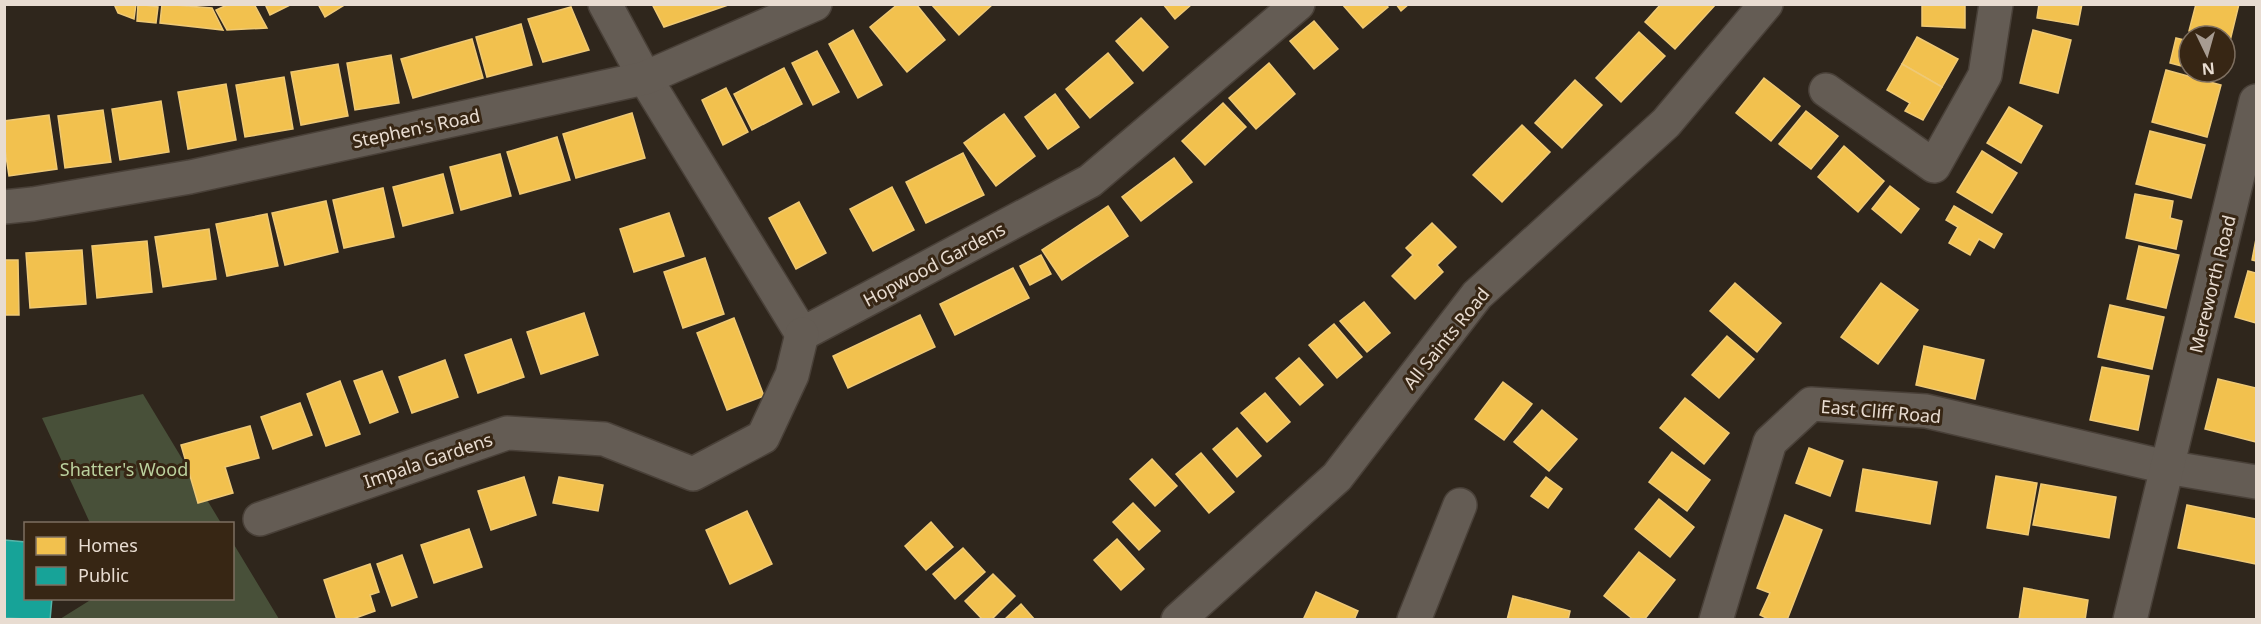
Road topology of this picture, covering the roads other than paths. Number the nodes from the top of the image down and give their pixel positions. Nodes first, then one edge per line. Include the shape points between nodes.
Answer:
1 (606, 4) edge
2 (815, 4) edge
3 (1298, 4) edge
4 (1766, 4) edge
5 (1996, 4) edge
6 (645, 78) junction
7 (1826, 90) dead end
8 (2256, 100) edge
9 (4, 207) edge
10 (802, 334) junction
11 (2166, 467) junction
12 (2256, 482) edge
13 (1460, 505) dead end
14 (260, 519) dead end
15 (1178, 620) edge
16 (1414, 620) edge
17 (1716, 620) edge
18 (2130, 620) edge

1 - 6 street
2 - 6 street, Stephen's Road
3 - 10 street, Hopwood Gardens via 1090,181
4 - 15 street, All Saints Road via 1666,123 1477,295 1337,477
5 - 7 street via 1985,75 1934,166
6 - 9 street, Stephen's Road via 190,177
6 - 10 street
8 - 11 street, Mereworth Road
10 - 14 street, Impala Gardens via 792,375 763,437 693,474 604,439 507,433
11 - 12 street, East Cliff Road
11 - 17 street, East Cliff Road via 1926,411 1811,404 1770,442
11 - 18 street, Mereworth Road
13 - 16 street

